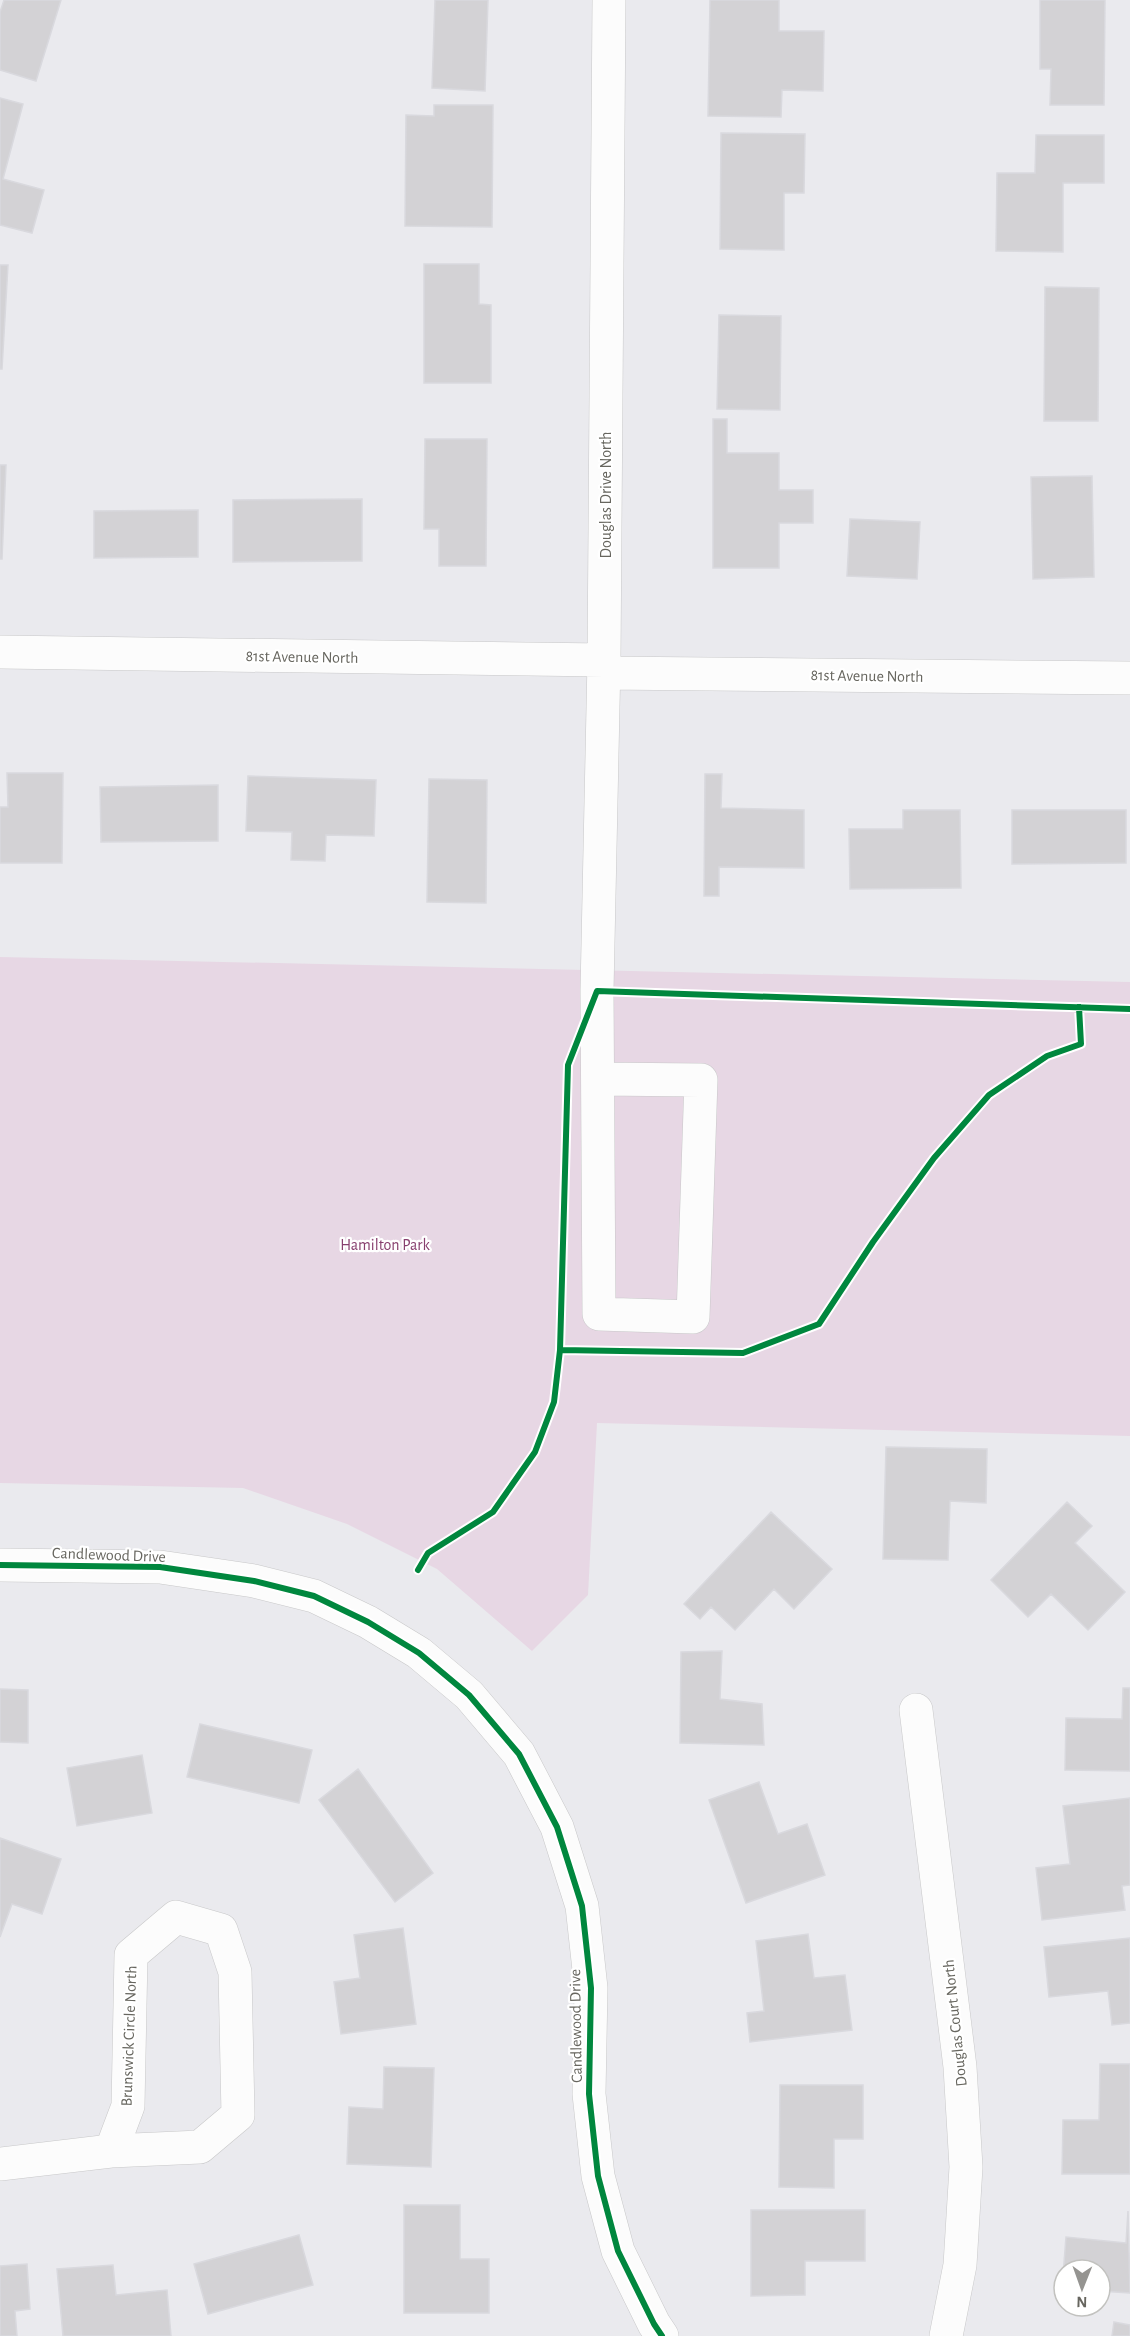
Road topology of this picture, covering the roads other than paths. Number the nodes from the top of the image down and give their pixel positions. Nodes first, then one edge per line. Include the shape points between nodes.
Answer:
1 (609, 0) edge
2 (0, 652) edge
3 (603, 667) junction
4 (1130, 678) edge
5 (598, 1079) junction
6 (0, 1565) edge
7 (916, 1710) dead end
8 (111, 2151) junction
9 (0, 2164) edge
10 (662, 2336) edge
11 (946, 2336) edge

1 - 3 street, Douglas Drive North
2 - 3 street, 81st Avenue North
3 - 4 street, 81st Avenue North
3 - 5 street, Douglas Drive North
5 - 5 street, Douglas Drive North via 599,1314 693,1317 700,1080
6 - 10 street, Candlewood Drive via 160,1568 254,1581 314,1596 419,1653 469,1695 519,1754 558,1827 582,1906 591,1989 590,2094 598,2175 618,2251
7 - 11 street, Douglas Court North via 960,2067 966,2167 960,2265
8 - 8 street, Brunswick Circle North via 128,2106 131,1955 176,1917 221,1930 236,1972 238,2115 201,2147
8 - 9 street, Brunswick Circle North

